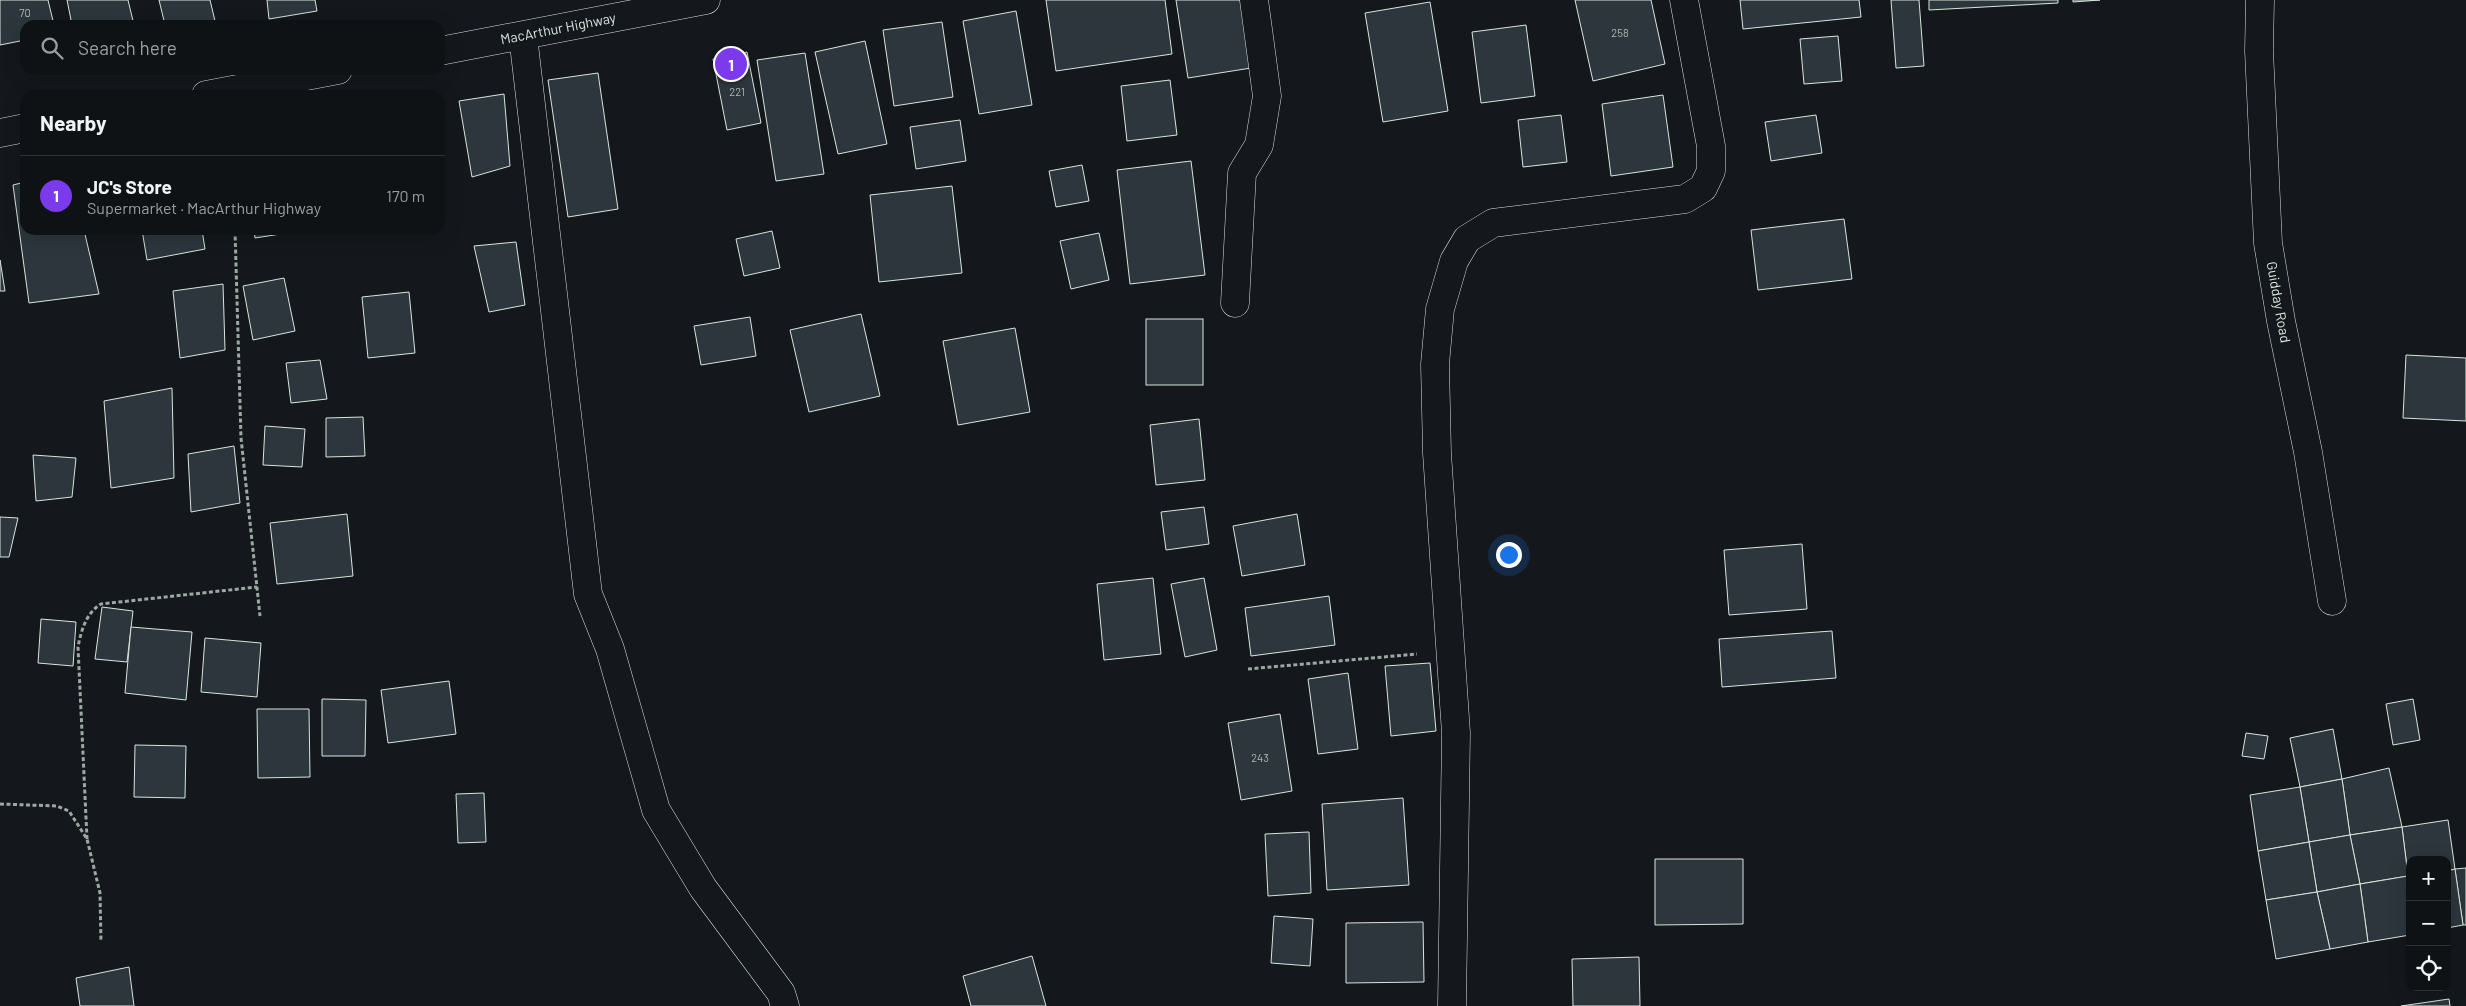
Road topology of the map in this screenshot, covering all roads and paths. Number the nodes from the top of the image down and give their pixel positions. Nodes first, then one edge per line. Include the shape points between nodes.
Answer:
1 (706, 0) edge
2 (1254, 0) edge
3 (1684, 0) edge
4 (2260, 0) edge
5 (523, 36) junction
6 (445, 50) edge
7 (312, 75) edge
8 (232, 90) edge
9 (20, 129) edge
10 (0, 133) edge
11 (235, 235) edge
12 (1235, 303) dead end
13 (257, 587) junction
14 (2332, 600) dead end
15 (260, 616) dead end
16 (1426, 654) dead end
17 (1248, 669) dead end
18 (0, 804) edge
19 (87, 839) junction
20 (101, 942) dead end
21 (785, 1006) edge
22 (1452, 1006) edge

1 - 5 main road, MacArthur Highway
2 - 12 main road via 1267,96 1259,145 1242,173
3 - 22 main road via 1711,146 1711,171 1703,188 1685,199 1493,224 1467,239 1454,261 1440,309 1435,364 1437,452 1456,733
4 - 14 main road, Guidday Road via 2259,52 2268,243
5 - 6 main road, MacArthur Highway
5 - 21 main road via 588,594 610,649 656,810 704,888 781,993
7 - 8 main road
9 - 10 main road
11 - 13 path via 241,438
13 - 15 path
13 - 19 path via 101,604 93,609 81,631 78,648
16 - 17 path
18 - 19 path via 57,806 69,811
19 - 20 path via 100,893

